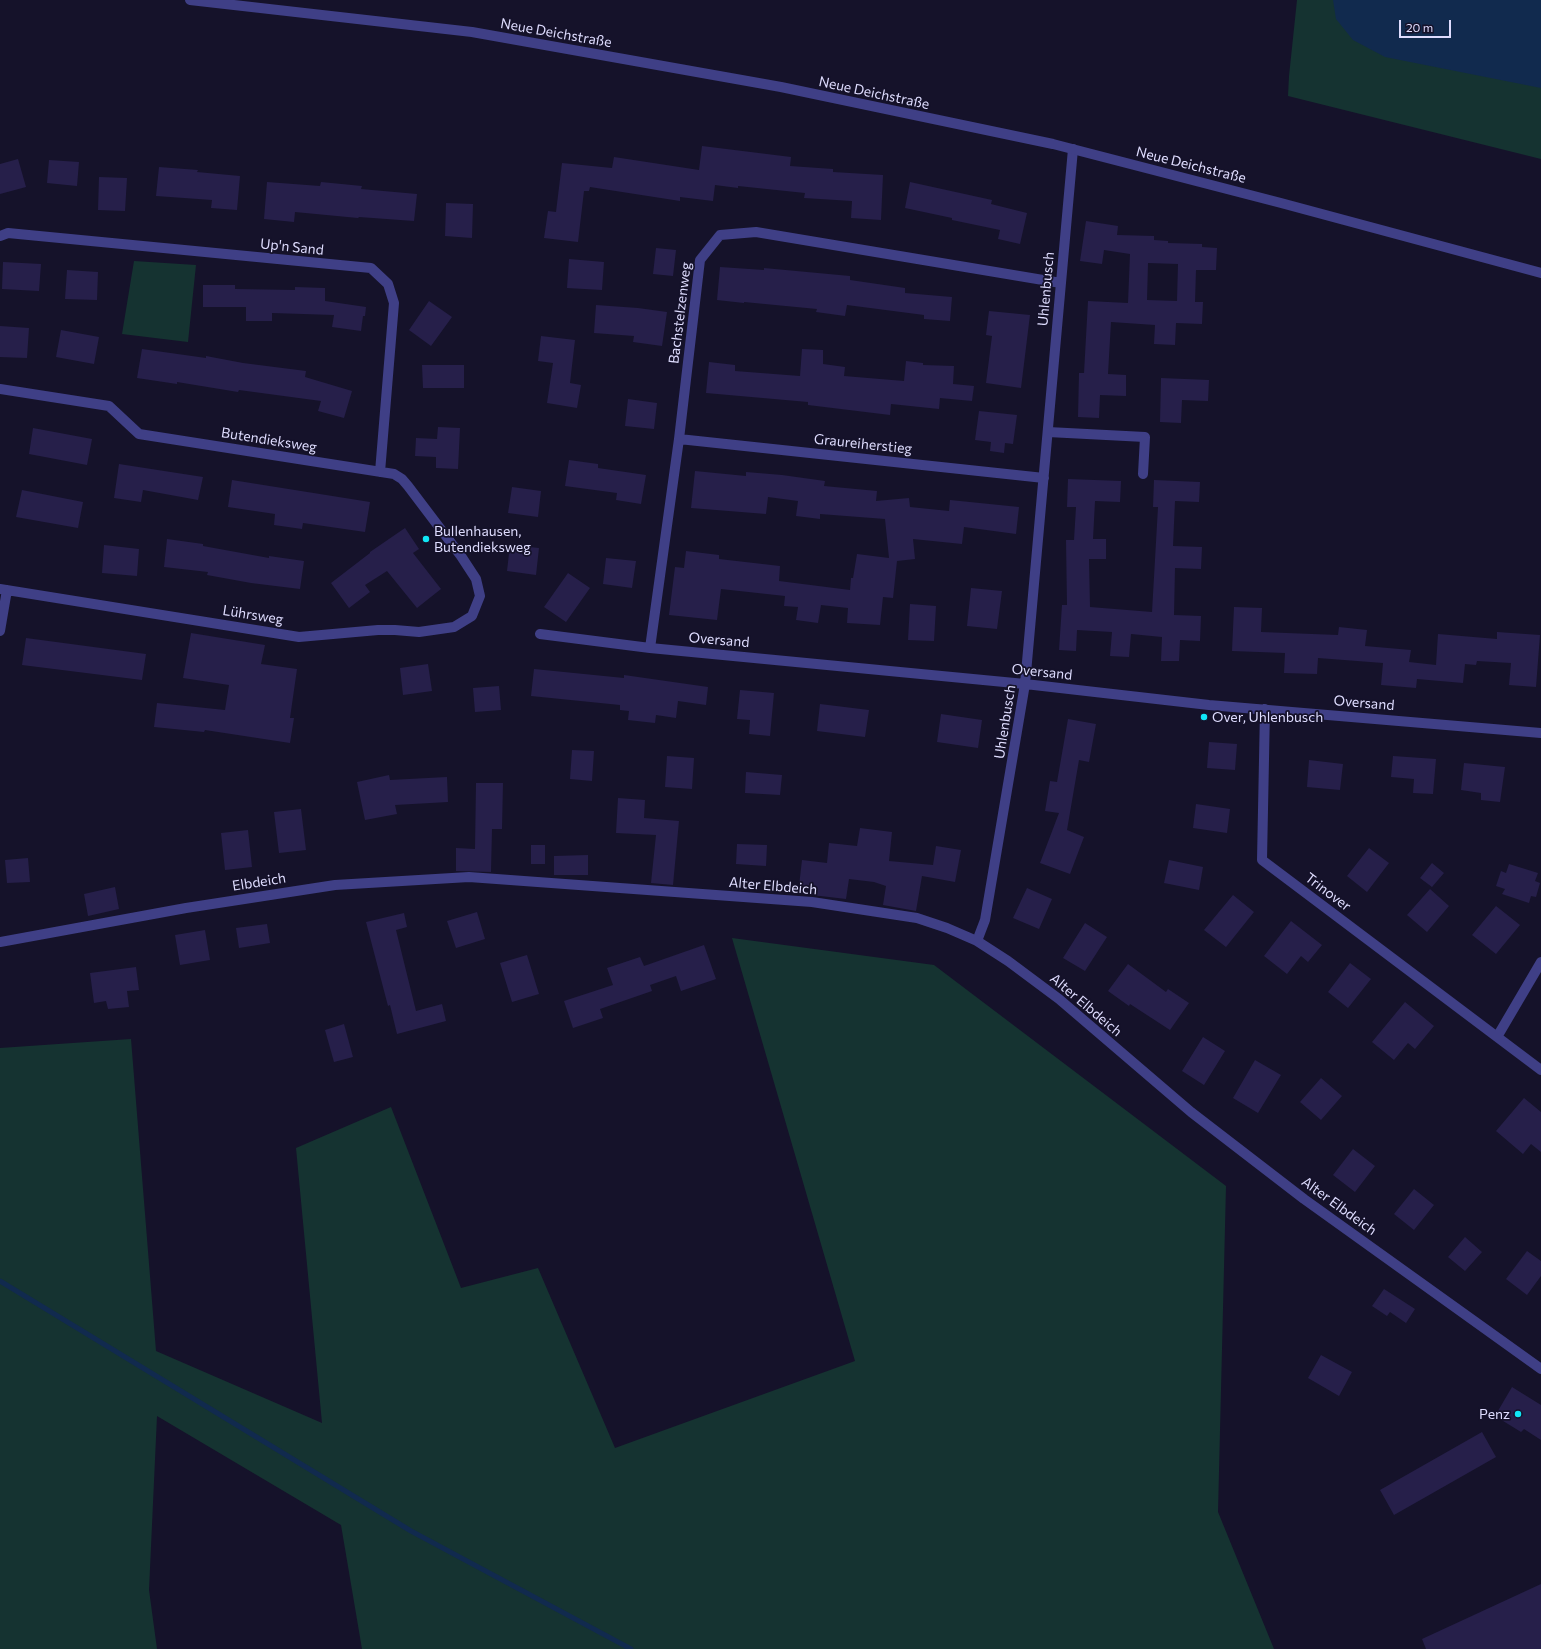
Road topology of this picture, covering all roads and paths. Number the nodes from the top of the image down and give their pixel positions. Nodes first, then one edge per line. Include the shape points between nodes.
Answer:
1 (190, 0) edge
2 (1073, 149) junction
3 (0, 236) edge
4 (1541, 273) edge
5 (1061, 283) junction
6 (0, 389) edge
7 (1048, 432) junction
8 (679, 439) junction
9 (380, 472) junction
10 (1143, 474) dead end
11 (1044, 478) junction
12 (3, 589) edge
13 (480, 596) joint
14 (0, 631) edge
15 (540, 634) dead end
16 (650, 648) junction
17 (1026, 684) junction
18 (1265, 709) junction
19 (1541, 733) edge
20 (525, 881) joint
21 (977, 941) junction
22 (0, 942) edge
23 (1541, 962) edge
24 (1497, 1037) junction
25 (1541, 1070) edge
26 (1541, 1369) edge

1 - 2 street, Neue Deichstraße via 472,32 781,88
2 - 4 street, Neue Deichstraße
2 - 5 street, Uhlenbusch
3 - 9 street, Up'n Sand via 8,234 371,268 388,284 394,303
5 - 7 street, Uhlenbusch
5 - 8 street, Bachstelzenweg via 756,232 720,235 700,260
6 - 9 street, Butendieksweg via 109,406 139,434
7 - 10 street via 1145,437
7 - 11 street, Uhlenbusch
8 - 11 street, Graureiherstieg
8 - 16 street, Bachstelzenweg
9 - 13 street, Butendieksweg via 394,474 408,486 461,556 476,579
11 - 17 street, Uhlenbusch
12 - 13 street, Lührsweg via 299,637 378,630 419,632 454,627 472,616
12 - 14 street, Lührsweg
15 - 16 street, Oversand
16 - 17 street, Oversand
17 - 18 street, Oversand
17 - 21 street, Uhlenbusch via 985,920
18 - 19 street, Oversand
18 - 24 street, Trinover via 1262,860
20 - 21 street, Alter Elbdeich via 812,902 917,918
20 - 22 street, Elbdeich via 469,877 335,885 186,908
21 - 26 street, Alter Elbdeich via 1059,1000 1191,1112 1304,1199
23 - 24 street
24 - 25 street, Trinover

